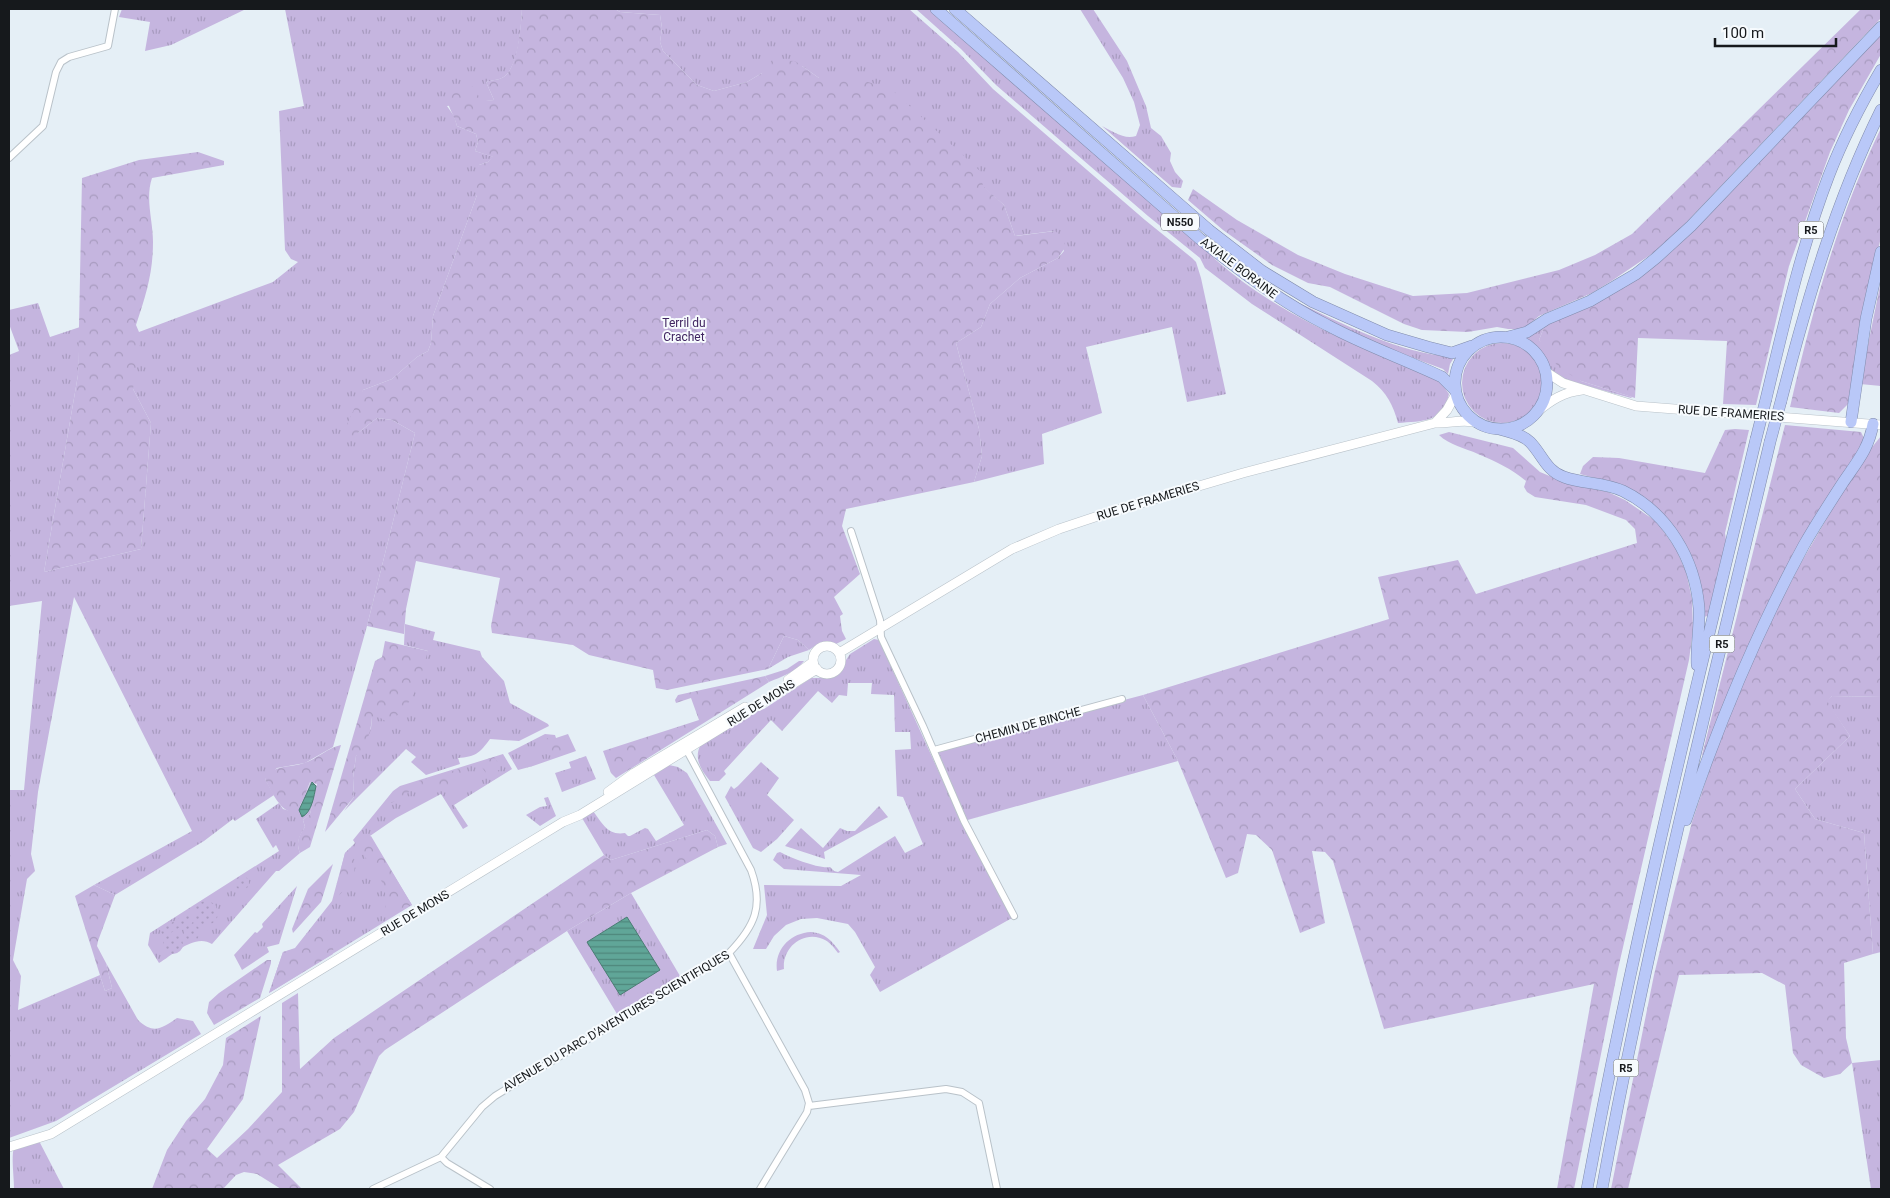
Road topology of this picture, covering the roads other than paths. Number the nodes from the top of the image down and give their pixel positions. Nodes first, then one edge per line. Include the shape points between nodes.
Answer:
1 (115, 9) edge
2 (936, 9) edge
3 (955, 9) edge
4 (1881, 27) edge
5 (1881, 70) edge
6 (1881, 110) edge
7 (9, 158) edge
8 (1881, 252) edge
9 (1508, 337) junction
10 (1472, 346) junction
11 (1546, 372) junction
12 (1582, 390) junction
13 (1456, 392) junction
14 (1537, 412) junction
15 (1851, 422) junction
16 (1435, 423) junction
17 (1478, 423) junction
18 (1877, 425) edge
19 (1499, 429) junction
20 (850, 531) dead end
21 (881, 628) junction
22 (839, 653) junction
23 (815, 666) junction
24 (1698, 681) junction
25 (1122, 700) dead end
26 (685, 747) junction
27 (934, 750) junction
28 (1673, 846) junction
29 (1014, 916) dead end
30 (729, 954) junction
31 (809, 1106) junction
32 (9, 1147) edge
33 (442, 1157) junction
34 (373, 1189) edge
35 (490, 1189) edge
36 (760, 1189) edge
37 (997, 1189) edge
38 (1587, 1189) edge
39 (1602, 1189) edge

1 - 7 street via 108,46 61,62 43,126
2 - 13 highway, AXIALE BORAINE / N550 via 1237,268 1326,325 1442,377
3 - 10 highway, AXIALE BORAINE / N550 via 1209,230 1262,271 1313,302 1387,335 1452,352
4 - 9 highway via 1691,226 1656,258 1598,296 1547,318 1527,332
5 - 24 highway, R5, bridge via 1847,134 1826,183 1801,259
6 - 28 highway, R5, bridge via 1848,183 1805,307
8 - 15 highway via 1866,319
9 - 10 highway via 1489,338
9 - 11 highway via 1532,348 1539,355
10 - 13 highway via 1456,370
11 - 12 main road, RUE DE FRAMERIES via 1563,384
11 - 14 highway via 1546,397
12 - 14 main road via 1554,399
12 - 15 main road, RUE DE FRAMERIES via 1636,406
13 - 16 main road via 1447,410
13 - 17 highway via 1464,411
14 - 19 highway via 1520,425
15 - 18 main road, RUE DE FRAMERIES
16 - 17 main road, RUE DE FRAMERIES via 1465,420
16 - 21 main road, RUE DE FRAMERIES via 1243,473 1059,529 1012,549
17 - 19 highway
18 - 28 highway via 1869,444 1809,536 1760,631 1708,754 1683,830
19 - 24 highway via 1529,441 1545,464 1563,477 1599,483 1642,502 1672,532 1690,566 1699,607
20 - 21 street
21 - 22 main road
21 - 27 street via 881,637
22 - 23 main road via 833,647 823,646 815,652
22 - 23 main road via 841,660 836,670 829,674
23 - 26 main road, RUE DE MONS
24 - 38 highway, R5 via 1636,944
25 - 27 street, CHEMIN DE BINCHE
26 - 30 street, AVENUE DU PARC D'AVENTURES SCIENTIFIQUES via 756,884 758,902 754,917
26 - 32 main road, RUE DE MONS via 580,815 59,1129
27 - 29 street via 964,821
28 - 39 highway, R5
30 - 31 street via 805,1090
30 - 33 street, AVENUE DU PARC D'AVENTURES SCIENTIFIQUES via 501,1092 482,1107
31 - 36 street
31 - 37 street via 946,1089 962,1092 979,1103
33 - 34 street, AVENUE DU PARC D'AVENTURES SCIENTIFIQUES
33 - 35 street

